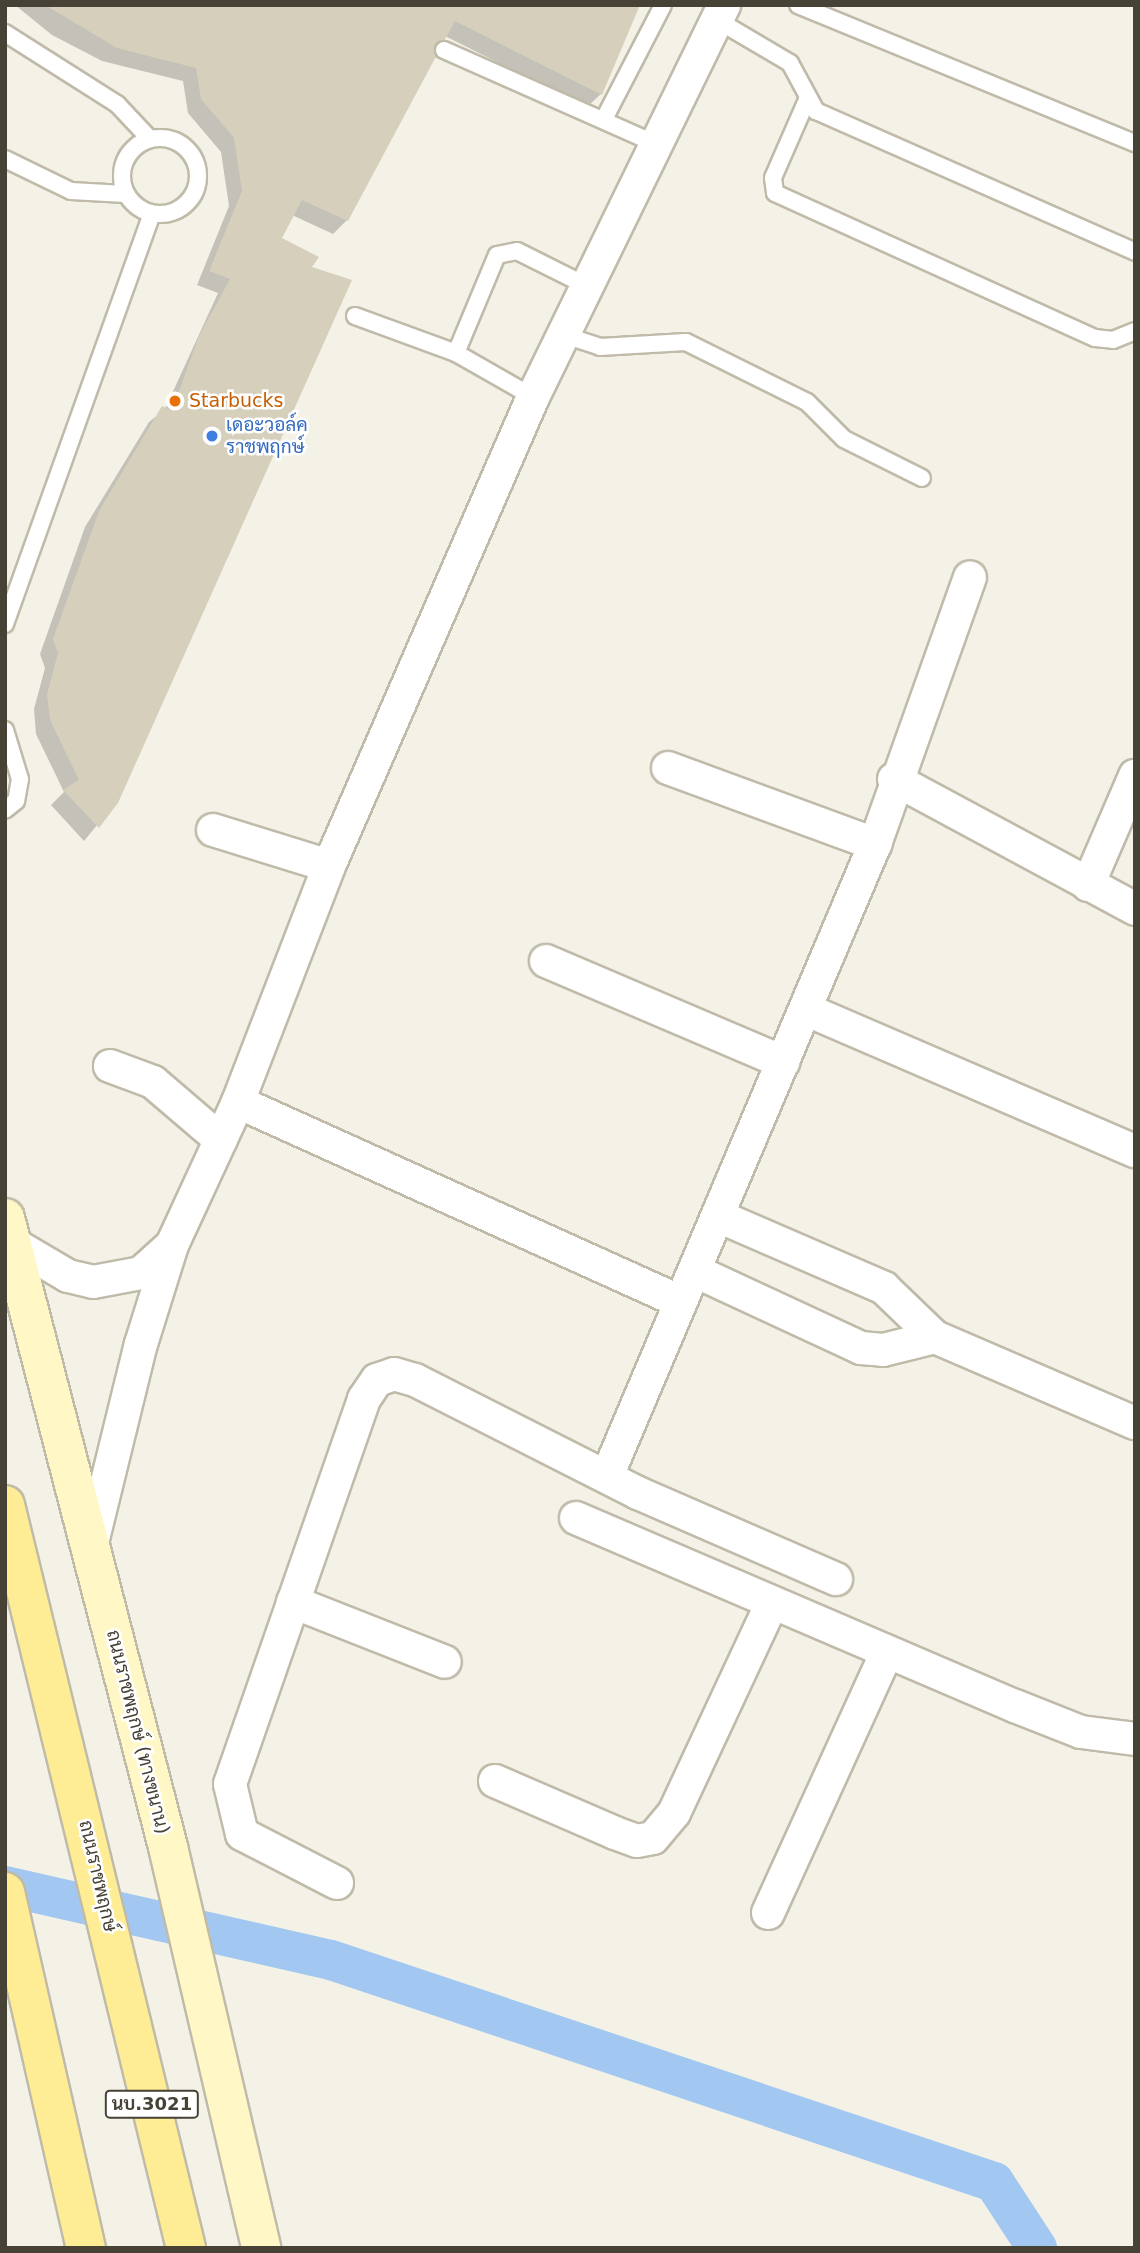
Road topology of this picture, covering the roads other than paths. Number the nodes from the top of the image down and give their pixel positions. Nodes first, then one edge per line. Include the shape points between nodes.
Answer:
1 (663, 5) edge
2 (798, 5) edge
3 (720, 13) edge
4 (5, 33) edge
5 (444, 50) dead end
6 (807, 100) junction
7 (604, 119) junction
8 (150, 139) junction
9 (1135, 143) edge
10 (656, 144) junction
11 (5, 159) edge
12 (125, 194) junction
13 (152, 214) junction
14 (1135, 252) edge
15 (587, 286) junction
16 (355, 316) dead end
17 (1135, 331) edge
18 (564, 335) junction
19 (456, 353) junction
20 (533, 397) junction
21 (922, 478) dead end
22 (970, 577) dead end
23 (5, 624) edge
24 (5, 730) edge
25 (668, 768) dead end
26 (1135, 776) edge
27 (894, 779) junction
28 (5, 810) edge
29 (213, 830) dead end
30 (875, 844) junction
31 (329, 866) junction
32 (1088, 885) junction
33 (1135, 909) edge
34 (546, 961) dead end
35 (807, 1010) junction
36 (783, 1062) junction
37 (110, 1066) dead end
38 (238, 1102) junction
39 (221, 1140) junction
40 (1135, 1151) edge
41 (718, 1216) junction
42 (8, 1230) edge
43 (172, 1245) junction
44 (695, 1271) junction
45 (679, 1301) junction
46 (935, 1337) junction
47 (1135, 1423) edge
48 (607, 1476) junction
49 (5, 1505) edge
50 (576, 1518) dead end
51 (91, 1547) junction
52 (836, 1579) dead end
53 (293, 1602) junction
54 (772, 1603) junction
55 (887, 1652) junction
56 (445, 1662) dead end
57 (1135, 1739) edge
58 (495, 1781) dead end
59 (337, 1883) dead end
60 (5, 1892) edge
61 (768, 1913) dead end
62 (86, 2248) edge
63 (186, 2248) edge
64 (261, 2248) edge

1 - 7 lane
2 - 9 lane
3 - 6 lane via 790,63 800,73
3 - 10 street
4 - 8 lane via 117,104
5 - 7 lane
6 - 14 lane via 826,116
6 - 17 lane via 773,178 775,194 1095,338 1113,340
7 - 10 lane
8 - 12 lane via 124,161
8 - 13 lane via 183,146 199,176 184,206
10 - 15 street
11 - 12 lane via 71,191
12 - 13 lane
13 - 23 lane
15 - 18 street
15 - 19 lane via 505,251 489,265
16 - 19 lane
18 - 20 street
18 - 21 lane via 600,346 686,342 807,402 844,439
19 - 20 lane
20 - 31 street
22 - 27 street
24 - 28 lane via 20,779 16,801
25 - 30 street
26 - 32 street
27 - 30 street
27 - 32 street
29 - 31 street
30 - 35 street
31 - 38 street
32 - 33 street
34 - 36 street
35 - 36 street
35 - 40 street
36 - 41 street
37 - 39 street via 153,1082
38 - 39 street
38 - 45 street
39 - 43 street
41 - 44 street
41 - 46 street via 884,1288
42 - 43 street via 68,1276 93,1282 141,1273
42 - 51 main road, ถนนราชพฤกษ์ (ทางขนาน) / นบ.3021
43 - 51 street via 141,1344
44 - 45 street
44 - 46 street via 860,1348 908,1346
45 - 48 street
46 - 47 street
48 - 52 street
48 - 53 street via 415,1380 394,1374 377,1380 364,1399
49 - 63 main road, ถนนราชพฤกษ์ / นบ.3021 via 90,1837
50 - 54 street
51 - 64 main road, ถนนราชพฤกษ์ (ทางขนาน) / นบ.3021 via 168,1847
53 - 56 street
53 - 59 street via 234,1760 234,1815 242,1833 260,1846
54 - 55 street
54 - 58 street via 674,1813 653,1838 637,1841
55 - 57 street via 1081,1732
55 - 61 street
60 - 62 main road

